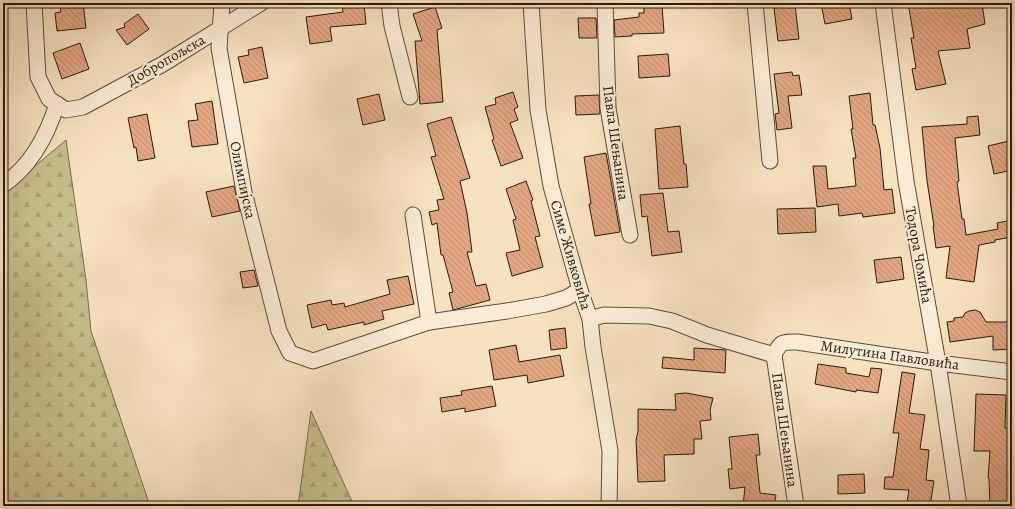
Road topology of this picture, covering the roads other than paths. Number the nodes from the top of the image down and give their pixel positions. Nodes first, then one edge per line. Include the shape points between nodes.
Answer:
1 (34, 3) edge
2 (222, 3) edge
3 (261, 3) edge
4 (388, 3) edge
5 (531, 3) edge
6 (605, 3) edge
7 (755, 3) edge
8 (883, 3) edge
9 (221, 28) junction
10 (410, 97) dead end
11 (62, 107) junction
12 (770, 161) dead end
13 (3, 185) edge
14 (413, 215) dead end
15 (630, 235) dead end
16 (580, 290) junction
17 (590, 319) junction
18 (429, 322) junction
19 (774, 355) junction
20 (938, 364) junction
21 (1012, 372) edge
22 (609, 506) edge
23 (796, 506) edge
24 (959, 506) edge

1 - 11 street via 38,77 49,99
2 - 9 street, Олимпијска
3 - 9 street, Добропољска
4 - 10 street
5 - 16 street, Симе Живковића via 538,110 551,186
6 - 15 street, Павла Шењанина via 608,108
7 - 12 street
8 - 20 street, Тодора Чомића via 906,181
9 - 11 street, Добропољска via 163,64 83,107
9 - 18 street, Олимпијска via 219,48 244,192 279,331 290,353 313,361
11 - 13 street via 40,145 19,172
14 - 18 street
16 - 17 street, Симе Живковића
16 - 18 street via 566,298 546,304
17 - 19 street via 604,315 649,316 672,321 707,335
17 - 22 street, Симе Живковића via 592,347 610,452
19 - 20 street, Милутина Павловића via 779,345 797,342
19 - 23 street, Павла Шењанина
20 - 21 street, Милутина Павловића
20 - 24 street, Тодора Чомића

